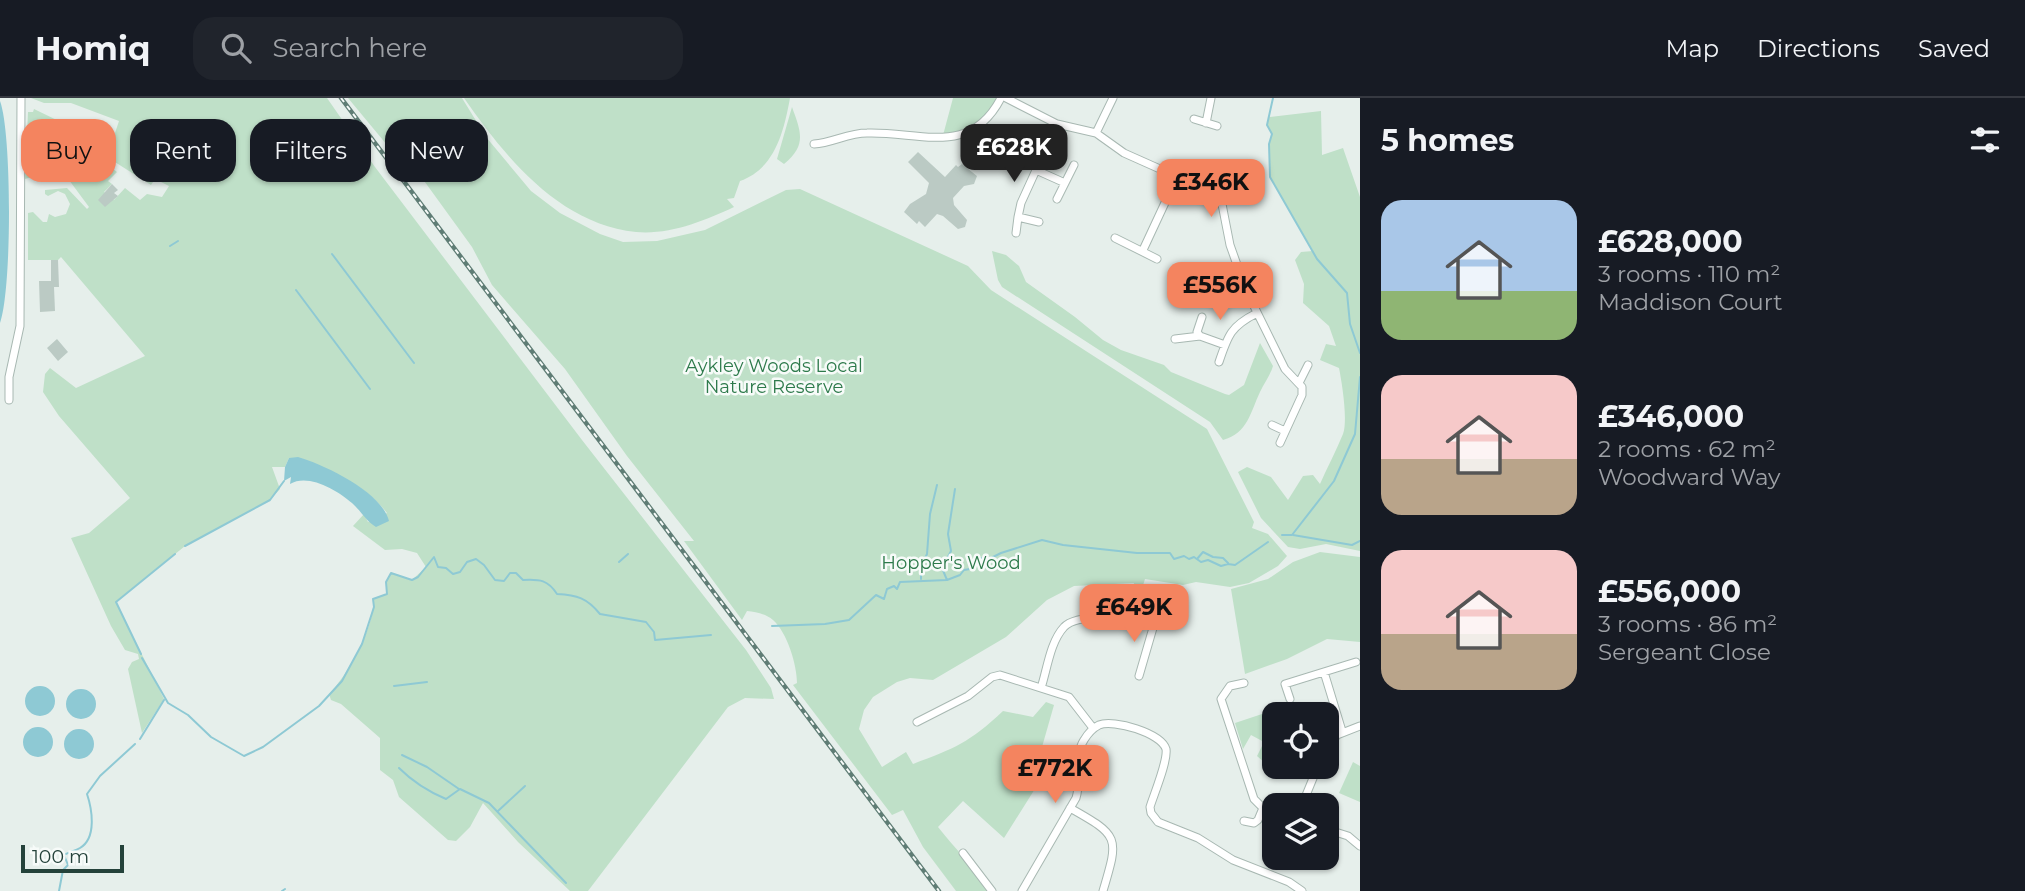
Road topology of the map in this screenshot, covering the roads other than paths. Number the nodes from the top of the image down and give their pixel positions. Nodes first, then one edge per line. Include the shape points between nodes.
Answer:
1 (1003, 98) edge
2 (1113, 98) edge
3 (1211, 98) edge
4 (21, 99) edge
5 (1194, 119) dead end
6 (1206, 123) junction
7 (1057, 124) junction
8 (1217, 126) dead end
9 (1096, 133) junction
10 (814, 144) dead end
11 (1074, 165) dead end
12 (1036, 170) junction
13 (1177, 177) junction
14 (1065, 183) junction
15 (1057, 199) dead end
16 (1018, 217) junction
17 (1039, 222) dead end
18 (1016, 233) dead end
19 (1115, 238) dead end
20 (1143, 250) junction
21 (1157, 259) dead end
22 (1256, 313) junction
23 (1202, 317) dead end
24 (1200, 336) junction
25 (1175, 339) dead end
26 (1225, 345) junction
27 (1219, 362) dead end
28 (1308, 365) dead end
29 (1299, 383) junction
30 (9, 400) dead end
31 (1272, 425) dead end
32 (1285, 431) junction
33 (1280, 443) dead end
34 (1156, 621) junction
35 (1180, 622) dead end
36 (1356, 663) dead end
37 (1324, 672) junction
38 (1139, 676) dead end
39 (1244, 684) dead end
40 (1041, 688) junction
41 (1290, 699) dead end
42 (917, 722) dead end
43 (1360, 726) edge
44 (1093, 728) junction
45 (1342, 731) junction
46 (1339, 733) edge
47 (1262, 807) edge
48 (1070, 808) junction
49 (1262, 810) edge
50 (1244, 821) dead end
51 (1339, 833) edge
52 (1360, 846) edge
53 (963, 853) dead end
54 (992, 891) edge
55 (1022, 891) edge
56 (1103, 891) edge
57 (1302, 891) edge

1 - 7 street
1 - 10 street via 974,130 956,137 869,133
2 - 9 street
3 - 6 street
4 - 30 street via 20,326
5 - 6 street
6 - 8 street
7 - 9 street
7 - 12 street
9 - 13 street via 1124,153
11 - 14 street
12 - 14 street
12 - 16 street
13 - 20 street
13 - 22 street via 1221,199 1230,245
14 - 15 street
16 - 17 street
16 - 18 street
19 - 20 street
20 - 21 street
22 - 26 street via 1230,332
22 - 29 street via 1285,369
23 - 24 street
24 - 25 street
24 - 26 street
26 - 27 street
28 - 29 street
29 - 32 street via 1302,395
31 - 32 street
32 - 33 street
34 - 35 street
34 - 38 street
34 - 40 street via 1089,617 1071,621 1060,632
36 - 37 street
37 - 41 street via 1285,684
37 - 45 street
39 - 47 street via 1230,686 1221,699 1249,787
40 - 42 street via 1008,677 992,677 968,696
40 - 44 street via 1069,697
43 - 45 street
44 - 48 street via 1080,749 1079,790
44 - 57 street via 1114,724 1160,739 1166,757 1150,807 1158,822
45 - 46 street
48 - 55 street
48 - 56 street via 1103,827 1112,840 1113,855
49 - 50 street via 1254,823
51 - 52 street
53 - 54 street

